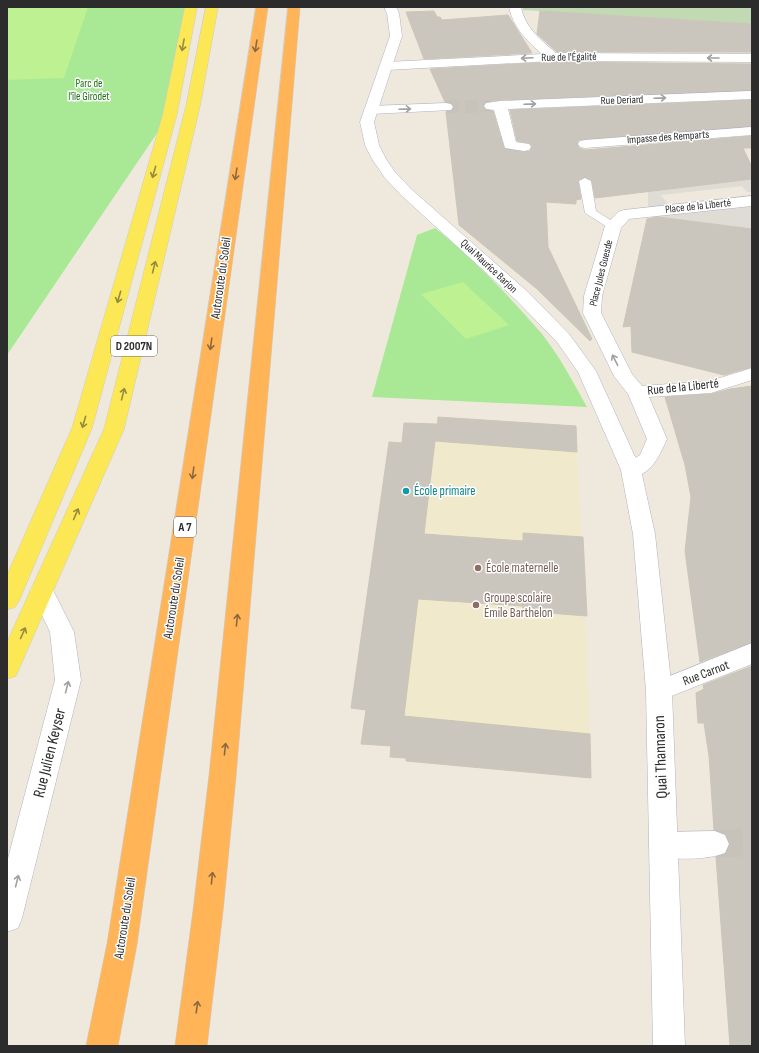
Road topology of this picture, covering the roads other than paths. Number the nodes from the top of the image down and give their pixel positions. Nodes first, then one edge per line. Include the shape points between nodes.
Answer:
1 (191, 7) edge
2 (212, 7) edge
3 (262, 7) edge
4 (294, 7) edge
5 (390, 7) edge
6 (515, 7) edge
7 (553, 57) junction
8 (752, 58) edge
9 (387, 66) junction
10 (752, 95) edge
11 (446, 107) tunnel mouth
12 (371, 110) junction
13 (752, 131) edge
14 (585, 144) dead end
15 (524, 147) dead end
16 (585, 181) dead end
17 (752, 201) edge
18 (644, 212) joint
19 (613, 226) junction
20 (752, 374) edge
21 (636, 392) junction
22 (631, 470) junction
23 (42, 590) junction
24 (7, 601) edge
25 (752, 653) edge
26 (7, 669) edge
27 (659, 691) junction
28 (715, 844) tunnel mouth
29 (663, 845) junction
30 (7, 918) edge
31 (102, 1046) edge
32 (191, 1046) edge
33 (669, 1046) edge

1 -> 24 main road, D 2007N via 170,114 82,428
23 -> 2 main road, D 2007N via 114,429 193,106
3 -> 31 highway, Autoroute du Soleil / A 7 via 123,936
32 -> 4 highway via 206,940
5 - 9 street, Quai Maurice Barjon via 396,36
6 - 7 street via 527,33
8 -> 7 street, Rue de l'Égalité
7 -> 9 street, Rue de l'Égalité
9 - 12 street, Quai Maurice Barjon
15 -> 10 street, Rue Deriard via 510,145 496,105
12 -> 11 street
12 - 22 street, Quai Maurice Barjon via 367,122 372,145 379,160 406,192 522,296 563,338 587,372
13 - 14 street, Impasse des Remparts
16 - 19 lane via 591,213
17 - 18 street, Place de la Liberté
18 - 19 street, Place Jules Guesde via 624,215
21 -> 19 street, Place Jules Guesde via 624,376 592,313 593,296
20 - 21 street, Rue de la Liberté via 711,386
21 - 22 street, Place Jules Guesde via 657,439 648,459
22 - 27 street, Quai Thannaron via 644,534
26 -> 23 main road, D 2007N
30 -> 23 street, Rue Julien Keyser via 68,680 62,632
25 - 27 street, Rue Carnot
27 - 29 street, Quai Thannaron
28 - 29 street
29 - 33 street, Quai Thannaron

